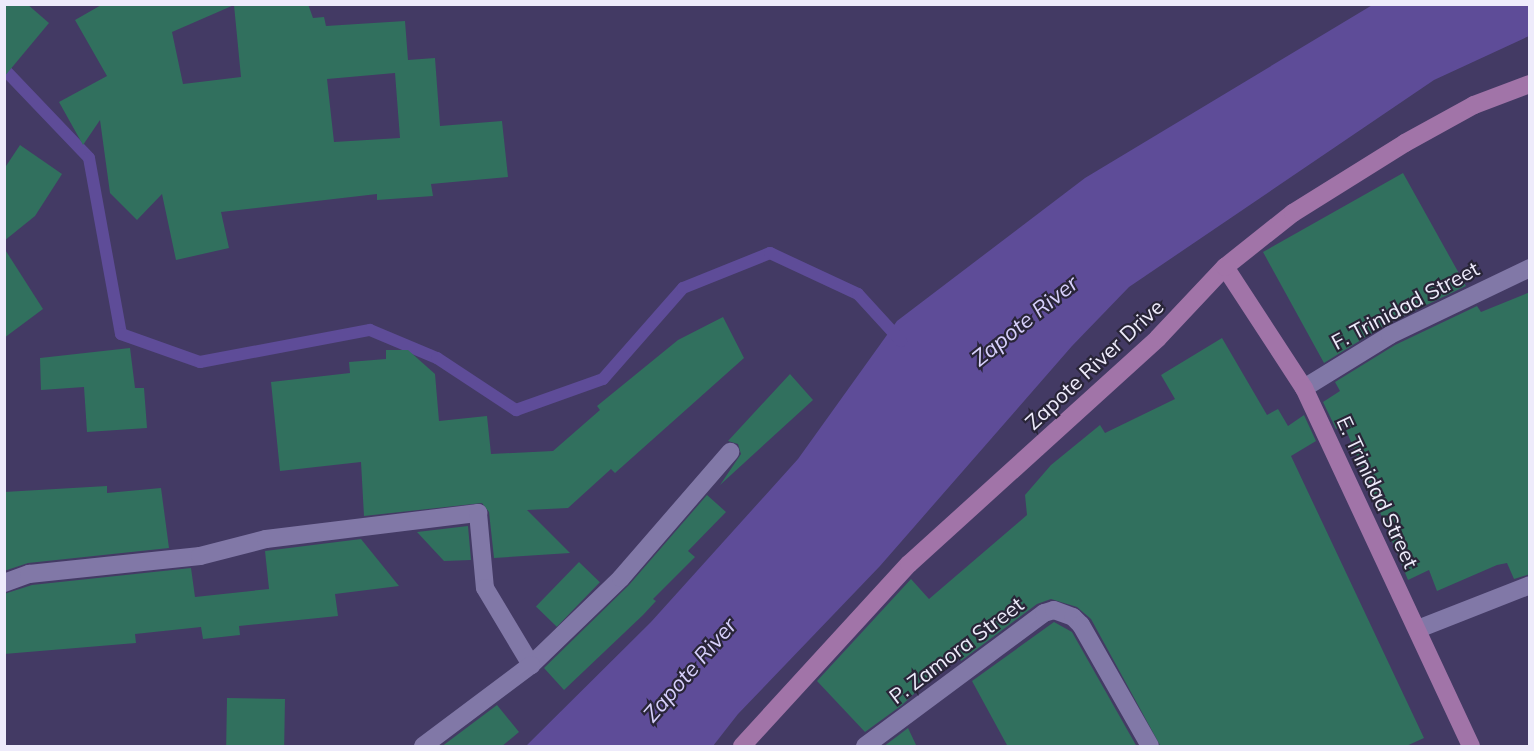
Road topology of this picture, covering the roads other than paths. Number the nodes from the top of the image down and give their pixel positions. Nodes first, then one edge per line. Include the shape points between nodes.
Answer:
1 (1530, 84) edge
2 (1225, 267) junction
3 (1530, 268) edge
4 (1304, 388) junction
5 (729, 452) dead end
6 (4, 583) edge
7 (1530, 585) edge
8 (1418, 629) junction
9 (531, 665) junction
10 (423, 747) edge
11 (742, 747) edge
12 (865, 747) edge
13 (1150, 747) edge
14 (1471, 747) edge

1 - 2 main road, Zapote River Drive via 1474,105 1405,142 1293,213
2 - 4 main road, E. Trinidad Street
2 - 11 main road, Zapote River Drive via 1158,338 909,564
3 - 4 street, F. Trinidad Street via 1390,335
4 - 8 main road, E. Trinidad Street
5 - 9 street via 621,578
6 - 9 street via 28,574 200,556 266,539 478,513 485,588
7 - 8 street
8 - 14 main road, E. Trinidad Street
9 - 10 street
12 - 13 street, P. Zamora Street via 1044,613 1054,610 1073,617 1081,625

